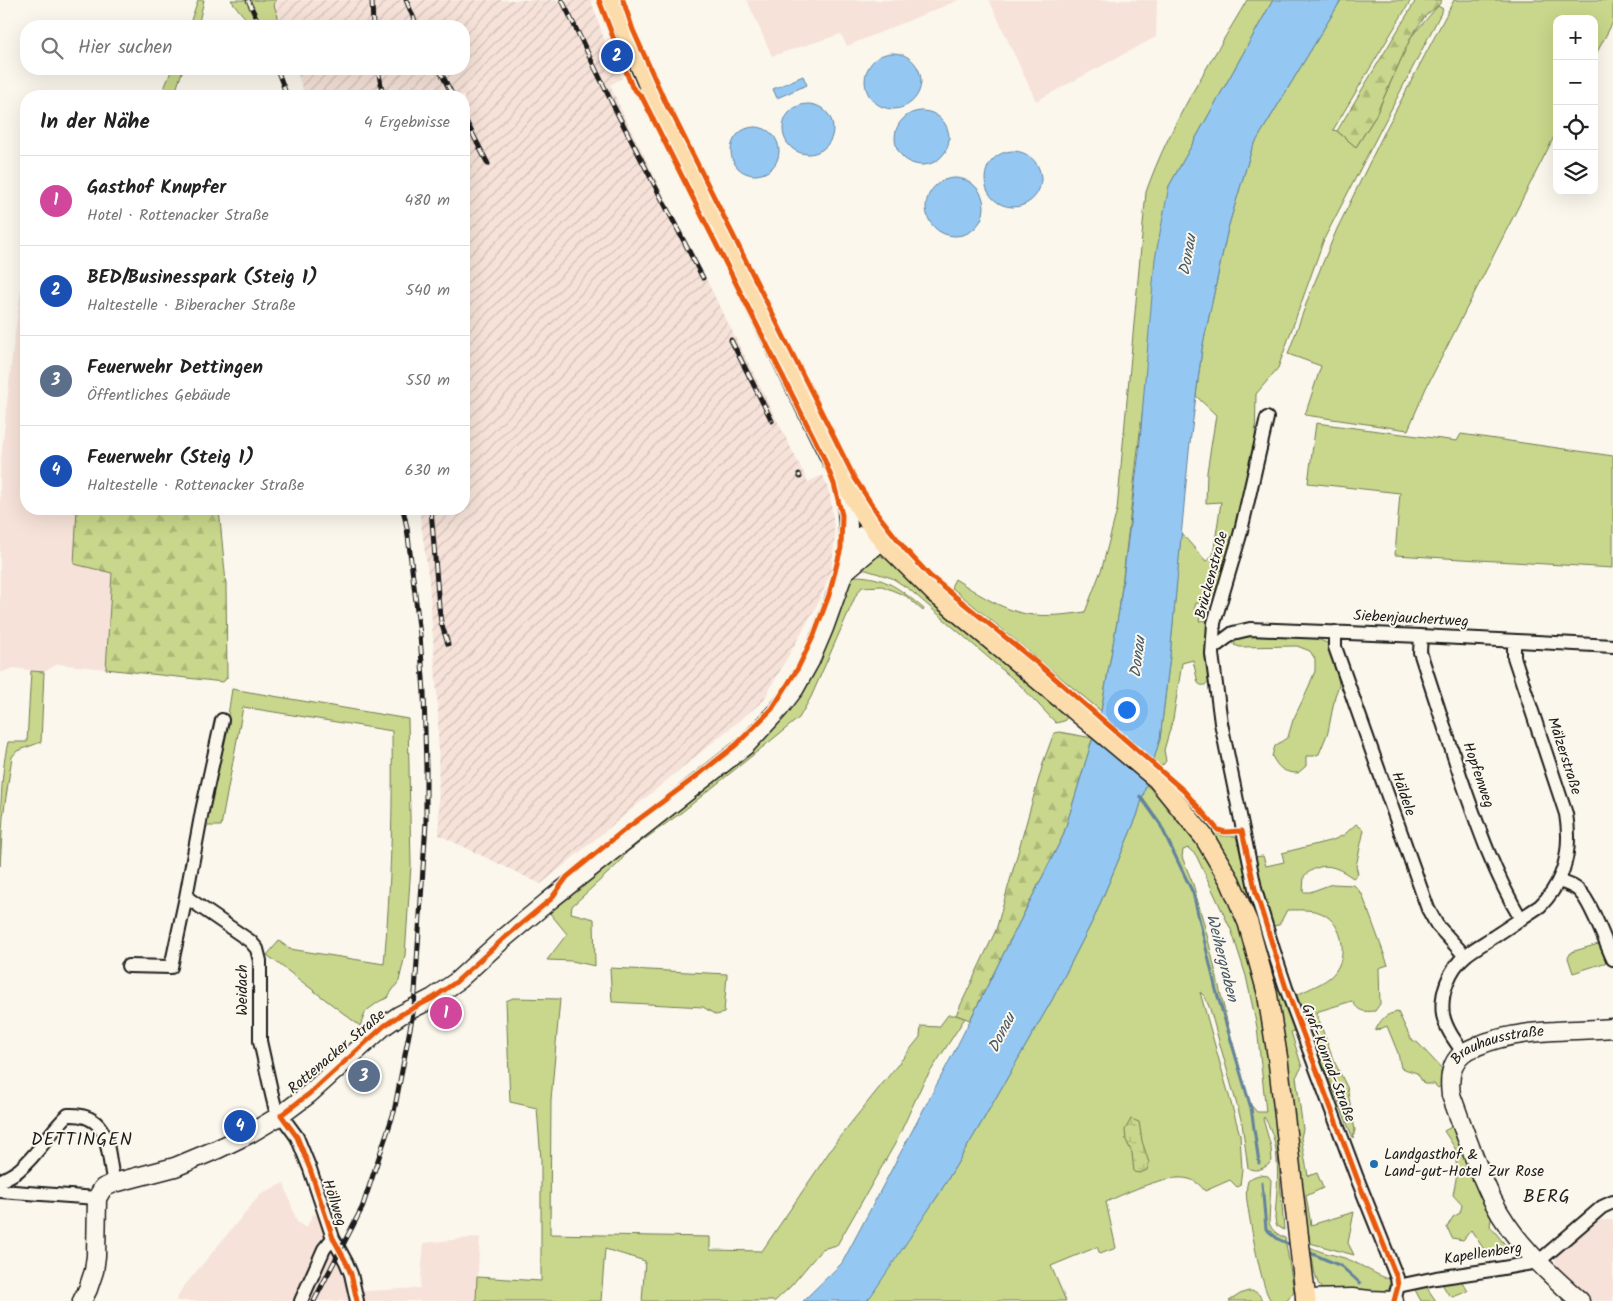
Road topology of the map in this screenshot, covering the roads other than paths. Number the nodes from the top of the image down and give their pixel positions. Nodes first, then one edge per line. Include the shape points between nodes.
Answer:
1 (612, 0) edge
2 (1267, 418) dead end
3 (846, 487) junction
4 (879, 536) junction
5 (848, 548) junction
6 (844, 572) junction
7 (1335, 632) junction
8 (1421, 636) junction
9 (1514, 641) junction
10 (1613, 646) edge
11 (1212, 648) junction
12 (222, 720) dead end
13 (1242, 830) joint
14 (1560, 881) junction
15 (186, 898) junction
16 (1521, 919) junction
17 (1465, 956) junction
18 (1613, 959) edge
19 (128, 966) dead end
20 (1613, 1028) edge
21 (1463, 1052) junction
22 (281, 1115) junction
23 (0, 1181) edge
24 (114, 1183) junction
25 (0, 1191) edge
26 (97, 1198) junction
27 (1613, 1202) edge
28 (333, 1238) junction
29 (1538, 1262) junction
30 (1396, 1294) edge
31 (1306, 1300) edge
32 (82, 1301) edge
33 (301, 1301) edge
34 (357, 1301) edge
35 (1369, 1301) edge
36 (1580, 1301) edge

1 - 3 main road via 655,101
2 - 11 street, Brückenstraße via 1240,535 1214,623
3 - 4 main road
3 - 5 main road, Rottenacker Straße
4 - 5 main road via 864,535
4 - 6 main road
4 - 31 main road via 935,593 1157,779 1204,837 1230,881 1248,923 1267,992
5 - 6 main road, Rottenacker Straße
6 - 22 main road, Rottenacker Straße via 824,628 795,688 746,745 551,899 456,982 384,1026
7 - 8 street, Siebenjauchertweg
7 - 11 street, Siebenjauchertweg via 1250,629 1233,633
7 - 17 street, Häldele via 1335,647 1428,909 1437,925
8 - 9 street, Siebenjauchertweg
8 - 16 street, Hopfenweg via 1420,652 1486,849
9 - 10 street, Siebenjauchertweg
9 - 14 street, Mälzerstraße via 1514,657 1567,820 1568,852
11 - 13 street, Brückenstraße via 1221,723
12 - 15 street
13 - 30 street, Graf-Konrad-Straße via 1256,893 1286,988 1397,1278
14 - 16 street, Mälzerstraße via 1540,906
14 - 18 street via 1581,892 1588,902
15 - 19 street via 171,967
15 - 22 street, Weidach via 250,941 257,950 260,961 260,1041 274,1101
16 - 17 street, Mälzerstraße
17 - 21 street, Mälzerstraße via 1454,969 1443,999 1447,1026
20 - 21 main road, Brauhausstraße via 1507,1037
21 - 29 main road, Brauhausstraße via 1449,1079 1451,1095 1494,1202 1514,1234
22 - 24 main road, Rottenacker Straße via 218,1149 174,1167
22 - 28 street, Höllweg via 297,1136
23 - 24 street via 20,1170 58,1123 68,1115 78,1114 98,1123 105,1134
24 - 26 main road, Rottenacker Straße via 103,1188
25 - 26 street
26 - 32 main road via 94,1271
27 - 29 street, Kapellenberg via 1602,1207
28 - 33 street, Höllweg via 324,1249
28 - 34 street, Höllweg via 350,1271
29 - 30 street, Kapellenberg via 1436,1278
29 - 36 main road, Brauhausstraße
30 - 35 main road
31 - 35 main road via 1352,1298

